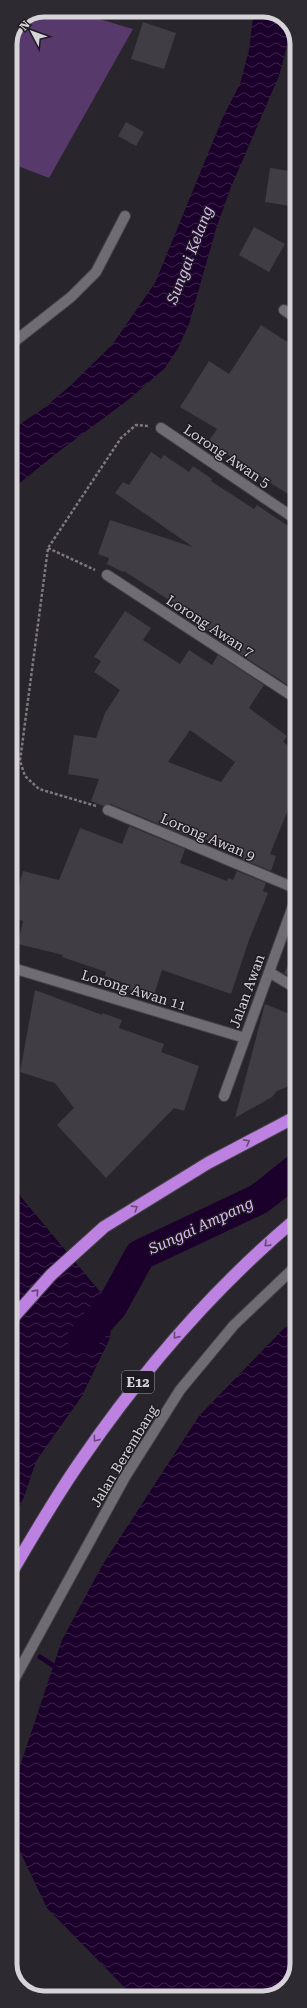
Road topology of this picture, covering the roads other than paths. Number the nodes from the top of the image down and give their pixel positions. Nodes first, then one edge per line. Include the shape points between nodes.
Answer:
1 (125, 216) dead end
2 (284, 310) dead end
3 (290, 314) edge
4 (17, 339) edge
5 (161, 428) road end
6 (290, 515) edge
7 (107, 575) road end
8 (290, 694) edge
9 (108, 810) road end
10 (290, 886) edge
11 (290, 914) edge
12 (17, 969) edge
13 (269, 972) junction
14 (290, 985) edge
15 (245, 1038) junction
16 (224, 1096) dead end
17 (290, 1120) edge
18 (290, 1224) edge
19 (290, 1272) edge
20 (17, 1313) edge
21 (17, 1564) edge
22 (17, 1674) edge

1 - 4 street via 96,272 71,297
2 - 3 street
5 - 6 street, Lorong Awan 5
7 - 8 street, Lorong Awan 7
9 - 10 street, Lorong Awan 9
11 - 13 street, Jalan Awan
12 - 15 street, Lorong Awan 11
13 - 14 street
13 - 15 street, Jalan Awan
15 - 16 street, Jalan Awan
20 -> 17 highway via 51,1275 104,1227 208,1163
18 -> 21 highway, E12 via 192,1317 130,1392 81,1460
19 - 22 street, Jalan Berembang via 234,1326 180,1390 125,1477

